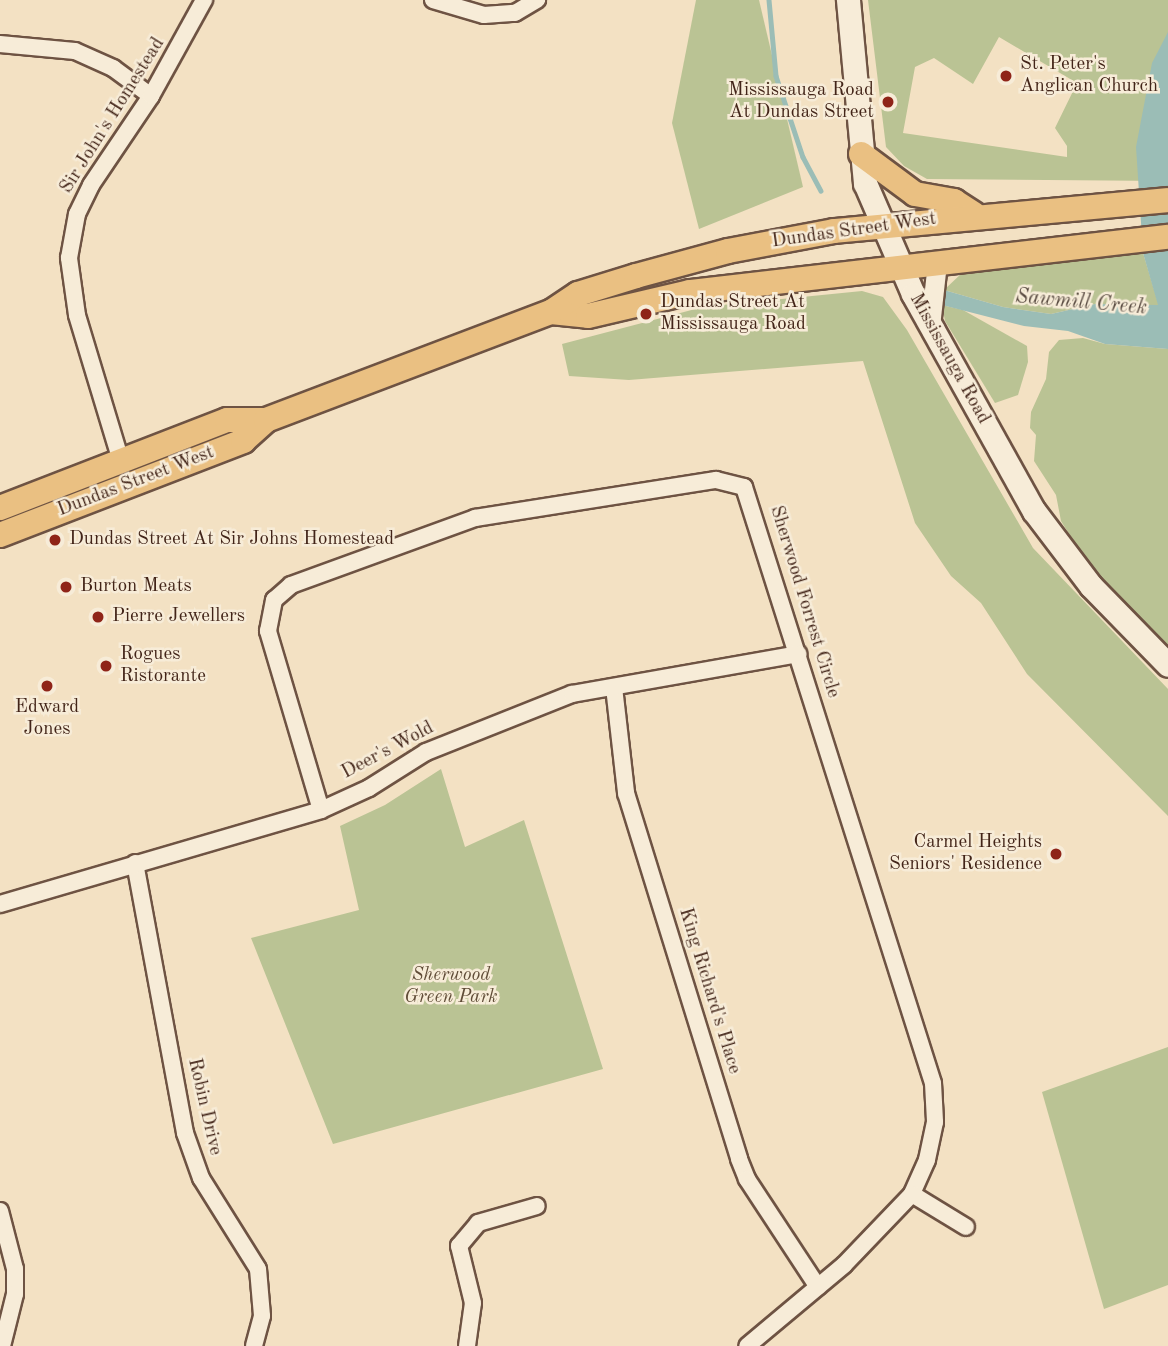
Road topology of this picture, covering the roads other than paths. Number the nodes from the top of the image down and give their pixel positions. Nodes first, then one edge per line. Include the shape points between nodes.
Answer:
1 (204, 0) edge
2 (433, 0) edge
3 (537, 0) edge
4 (848, 0) edge
5 (0, 44) edge
6 (151, 96) junction
7 (861, 154) junction
8 (1168, 200) edge
9 (975, 215) junction
10 (881, 225) junction
11 (1168, 237) edge
12 (937, 263) junction
13 (900, 266) junction
14 (551, 312) junction
15 (930, 326) junction
16 (266, 420) junction
17 (121, 461) junction
18 (0, 508) edge
19 (0, 535) edge
20 (799, 654) junction
21 (1168, 665) edge
22 (614, 687) junction
23 (321, 810) junction
24 (135, 863) junction
25 (0, 904) edge
26 (912, 1194) junction
27 (537, 1206) dead end
28 (0, 1211) edge
29 (966, 1227) dead end
30 (818, 1287) junction
31 (2, 1346) edge
32 (254, 1346) edge
33 (467, 1346) edge
34 (747, 1346) edge

1 - 6 street, Sir John's Homestead
2 - 3 street via 484,15 515,13
4 - 7 main road, Mississauga Road
5 - 6 street via 75,51 113,68
6 - 17 street, Sir John's Homestead via 91,185 77,215 69,258 77,315
7 - 9 main road via 915,194 954,201
7 - 10 main road, Mississauga Road via 865,183
8 - 9 main road, Dundas Street West
9 - 10 main road, Dundas Street West
10 - 13 main road, Mississauga Road
10 - 14 main road, Dundas Street West via 779,241 678,265 578,294
11 - 12 main road, Dundas Street West
12 - 13 main road, Dundas Street West
12 - 15 street
13 - 14 main road, Dundas Street West via 690,292 588,316
13 - 15 main road, Mississauga Road
14 - 16 main road, Dundas Street West
15 - 21 main road, Mississauga Road via 1062,552
16 - 17 main road, Dundas Street West via 228,420
16 - 19 main road, Dundas Street West via 243,441
17 - 18 main road, Dundas Street West
20 - 22 street, Deer's Wold
20 - 23 street, Sherwood Forrest Circle via 744,487 716,480 475,518 291,585 274,600 268,632
20 - 26 street, Sherwood Forrest Circle via 933,1083 935,1122 927,1160
22 - 23 street, Deer's Wold via 572,694 426,751 369,788
22 - 30 street, King Richard's Place via 626,793 739,1159 747,1179
23 - 24 street, Deer's Wold
24 - 25 street, Deer's Wold
24 - 32 street, Robin Drive via 185,1133 201,1178 258,1269 262,1317
26 - 29 street
26 - 30 street, Sherwood Forrest Circle
27 - 33 street via 478,1223 459,1246 473,1303
28 - 31 street via 15,1269 15,1294
30 - 34 street, Sherwood Forrest Circle

